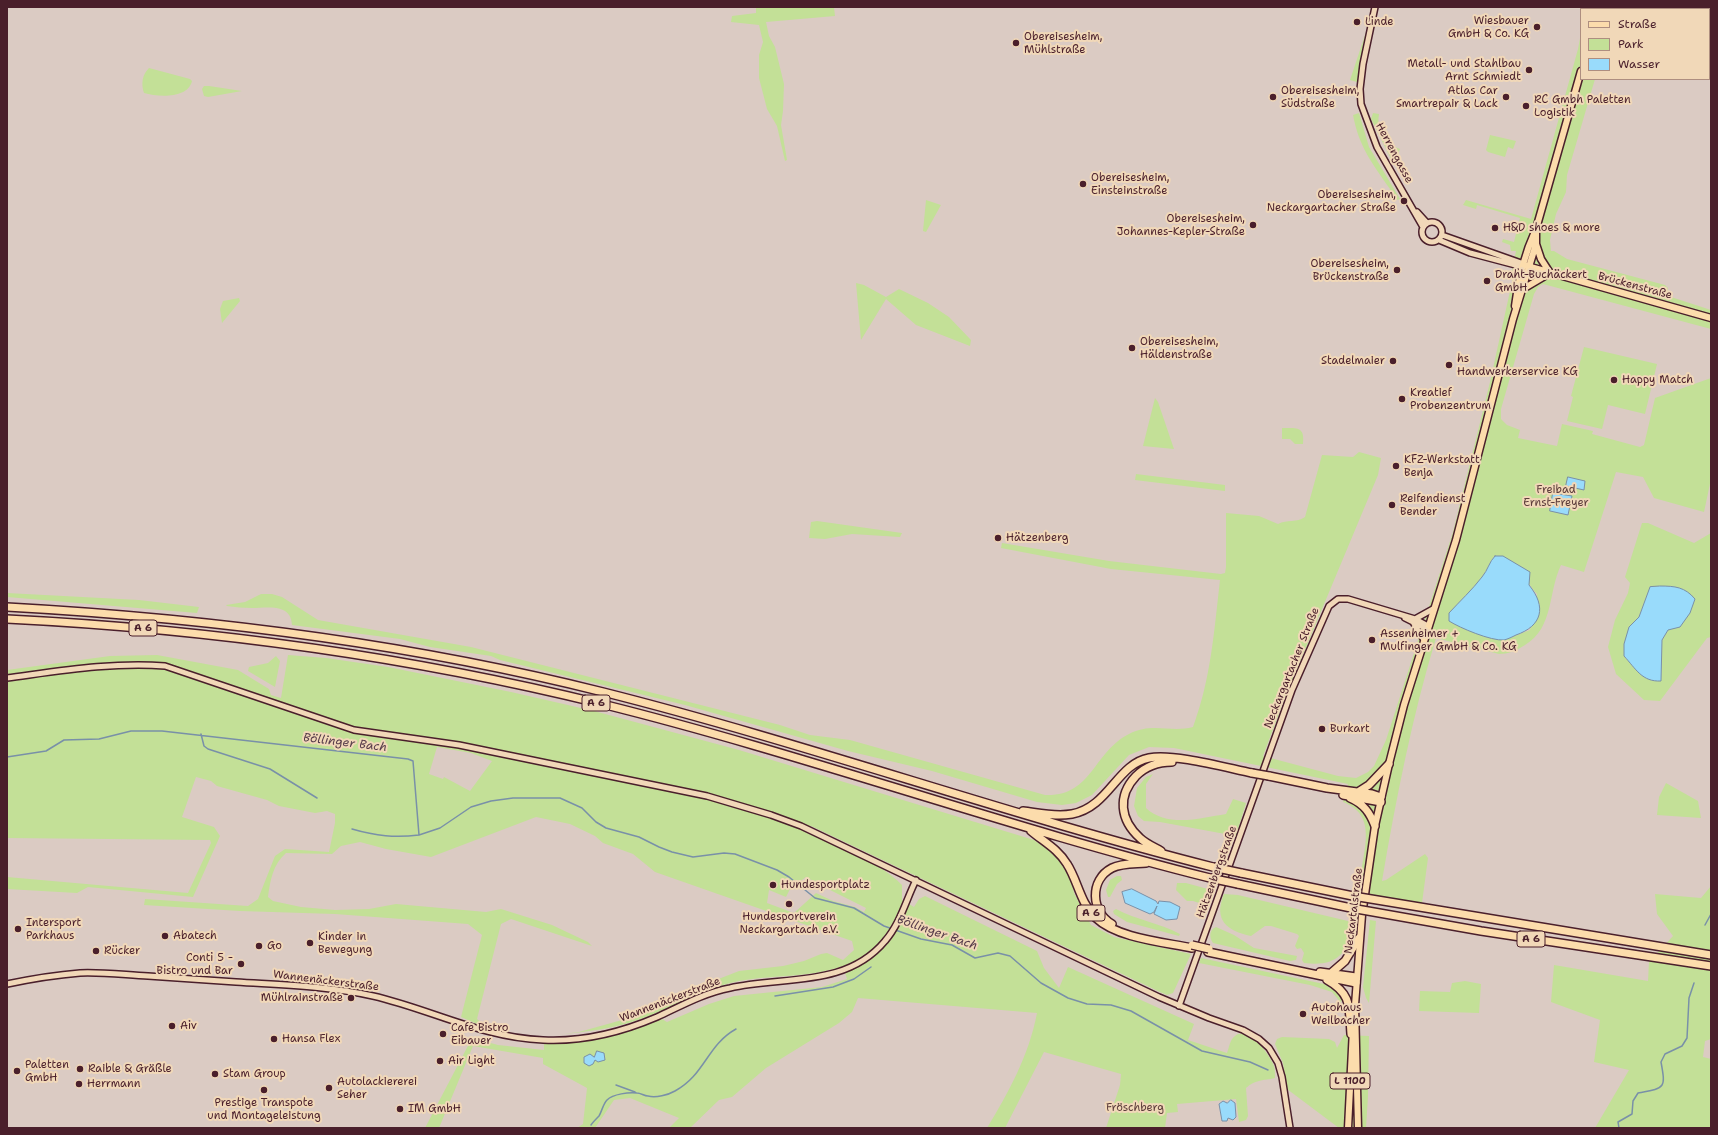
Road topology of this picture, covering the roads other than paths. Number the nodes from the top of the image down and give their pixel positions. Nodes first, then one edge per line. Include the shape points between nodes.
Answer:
1 (1375, 9) edge
2 (1580, 75) edge
3 (1414, 209) junction
4 (1427, 223) junction
5 (1423, 227) junction
6 (1536, 229) junction
7 (1440, 238) junction
8 (1536, 244) junction
9 (1512, 266) junction
10 (1525, 266) junction
11 (1550, 273) junction
12 (1520, 276) junction
13 (1523, 289) junction
14 (1711, 318) edge
15 (1513, 319) junction
16 (7, 607) edge
17 (1434, 609) junction
18 (7, 619) edge
19 (1414, 621) junction
20 (1428, 627) junction
21 (1424, 640) junction
22 (7, 678) edge
23 (1272, 745) joint
24 (1388, 764) junction
25 (1252, 775) junction
26 (1269, 778) junction
27 (1358, 792) junction
28 (1342, 795) junction
29 (1381, 800) junction
30 (1004, 809) junction
31 (1375, 826) junction
32 (1028, 829) junction
33 (1170, 856) junction
34 (1152, 863) junction
35 (916, 880) junction
36 (1359, 938) junction
37 (1192, 947) junction
38 (1208, 950) junction
39 (1711, 955) edge
40 (1711, 966) edge
41 (1330, 974) junction
42 (1324, 978) junction
43 (1356, 980) junction
44 (7, 984) edge
45 (1179, 1006) junction
46 (1354, 1024) junction
47 (1351, 1034) junction
48 (1288, 1128) edge
49 (1348, 1128) edge
50 (1358, 1128) edge

1 - 3 street, Herrengasse via 1361,76 1361,104 1377,147
2 - 6 main road, L 1100
3 - 4 street
3 - 5 street
4 - 5 street
4 - 7 street via 1439,225
5 - 7 street via 1421,234 1424,240 1431,243
6 - 8 main road, L 1100
6 - 10 main road, L 1100
7 - 9 street, Brückenstraße via 1466,251
7 - 10 street, Brückenstraße
8 - 10 main road, L 1100
8 - 11 main road
9 - 10 street, Brückenstraße
9 - 12 street
10 - 11 main road, Brückenstraße
10 - 12 main road, L 1100
10 - 13 main road, L 1100
11 - 13 main road
11 - 14 main road, Brückenstraße
12 - 15 main road, L 1100
13 - 15 main road, L 1100
15 - 17 main road, L 1100 via 1456,540
16 - 30 highway, A 6 via 119,614 281,631 460,661 608,693 752,732
17 - 19 street
17 - 20 main road, L 1100
18 - 32 highway, A 6 via 151,629 279,643 445,670 604,705 742,742
19 - 20 street
19 - 21 street
19 - 23 street, Neckargartacher Straße via 1348,599 1334,601 1323,617
20 - 21 main road, L 1100
21 - 24 main road, L 1100
22 - 35 street via 99,666 165,666 354,730 467,746 740,805 801,826
23 - 45 street, Hätzenbergstraße
24 - 27 highway via 1370,785
24 - 29 main road, L 1100
25 - 26 highway, bridge
25 - 30 highway via 1177,759 1149,758 1131,766 1098,802 1078,812 1054,816
25 - 33 highway via 1166,762 1145,768 1128,783 1123,804 1132,830 1141,839
26 - 27 highway
26 - 28 highway
27 - 29 highway via 1372,794
28 - 29 highway
28 - 31 highway via 1363,806
29 - 31 main road, Neckartalstraße / L 1100
30 - 33 highway, A 6
31 - 36 main road, Neckartalstraße / L 1100
32 - 34 highway, A 6
32 - 37 highway, A 6 via 1062,856 1072,872 1087,908 1104,924 1131,935
33 - 39 highway, A 6, bridge via 1241,874 1353,896
34 - 37 highway via 1119,865 1107,872 1097,886 1097,908 1106,920 1116,927
34 - 40 highway, A 6, bridge via 1351,908 1481,932
35 - 44 street, Wannenäckerstraße via 886,941 861,962 814,979 726,988 624,1029 595,1036 522,1039 494,1034 369,995 299,986 81,973 40,977
35 - 45 street
36 - 41 highway via 1346,961
36 - 43 main road, Neckartalstraße / L 1100
37 - 38 highway, bridge
38 - 41 highway
38 - 42 highway
41 - 43 highway
42 - 43 highway
42 - 47 highway via 1338,986 1346,995
43 - 46 main road, Neckartalstraße / L 1100
45 - 48 street via 1243,1030 1259,1039 1273,1053 1282,1077
46 - 47 main road, Neckartalstraße / L 1100
46 - 50 main road, Neckartalstraße / L 1100 via 1359,1093
47 - 49 main road, Neckartalstraße / L 1100

